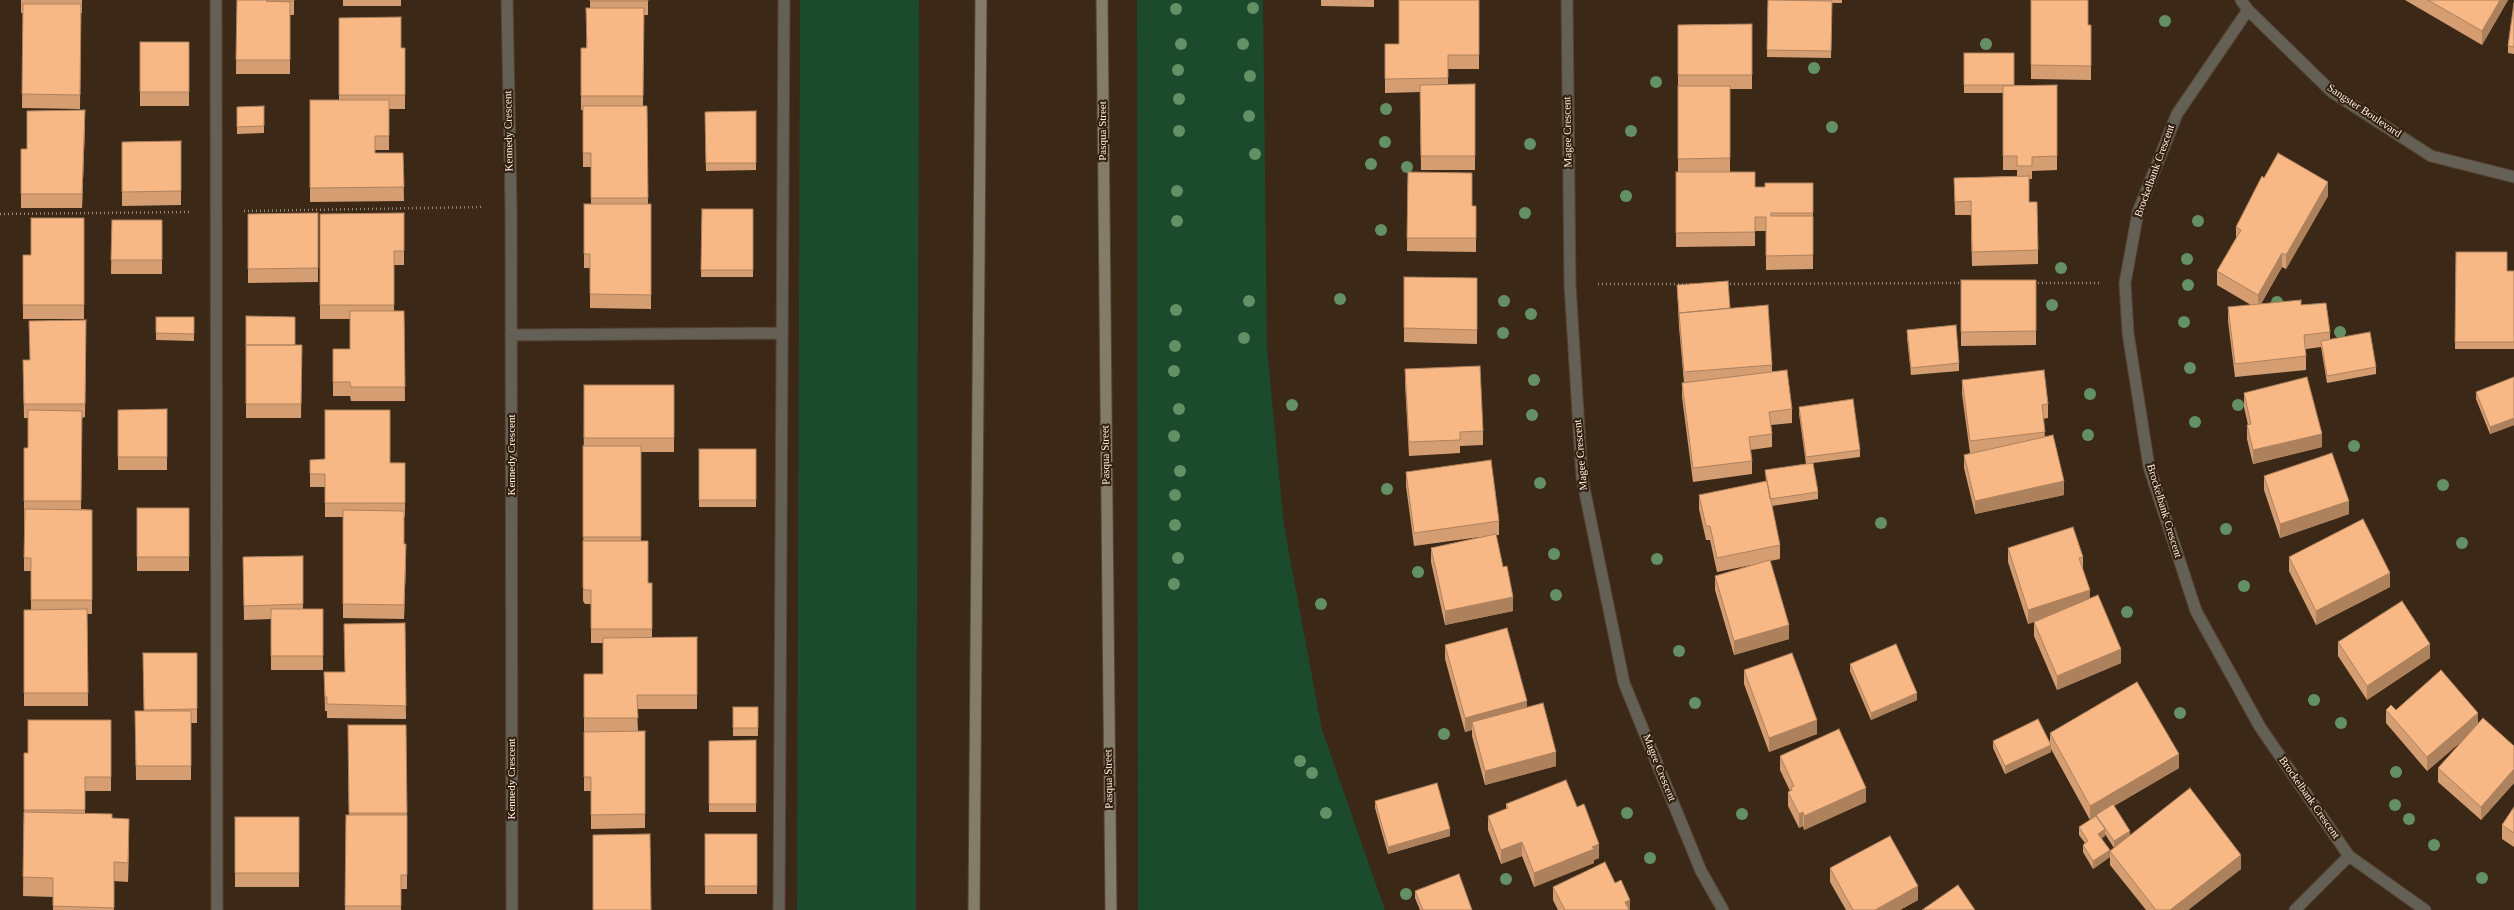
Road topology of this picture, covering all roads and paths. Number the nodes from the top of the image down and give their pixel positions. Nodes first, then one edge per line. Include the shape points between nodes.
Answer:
1 (216, 0) edge
2 (507, 0) edge
3 (784, 0) edge
4 (981, 0) edge
5 (1102, 0) edge
6 (1567, 0) edge
7 (2241, 0) edge
8 (2248, 10) junction
9 (2514, 177) edge
10 (511, 206) junction
11 (217, 211) junction
12 (0, 214) edge
13 (2125, 282) junction
14 (1966, 283) edge
15 (2030, 283) edge
16 (1570, 284) junction
17 (1705, 284) edge
18 (1720, 284) edge
19 (782, 333) junction
20 (511, 335) junction
21 (2349, 856) junction
22 (217, 910) edge
23 (512, 910) edge
24 (779, 910) edge
25 (974, 910) edge
26 (1111, 910) edge
27 (1723, 910) edge
28 (2295, 910) edge
29 (2425, 910) edge

1 - 11 street
2 - 10 street, Kennedy Crescent
3 - 19 street
4 - 25 main road
5 - 26 main road, Pasqua Street
6 - 16 street, Magee Crescent
7 - 8 street, Sangster Boulevard
8 - 9 street, Sangster Boulevard via 2332,92 2431,156
8 - 13 street, Brockelbank Crescent via 2177,114 2138,212
10 - 11 path
10 - 20 street, Kennedy Crescent
11 - 12 path
11 - 22 street
13 - 15 path
13 - 21 street, Brockelbank Crescent via 2128,333 2149,467 2196,612 2260,728
14 - 18 path
16 - 17 path
16 - 27 street, Magee Crescent via 1582,478 1624,683 1701,871
19 - 20 street
19 - 24 street
20 - 23 street, Kennedy Crescent
21 - 28 street
21 - 29 street, Brockelbank Crescent

